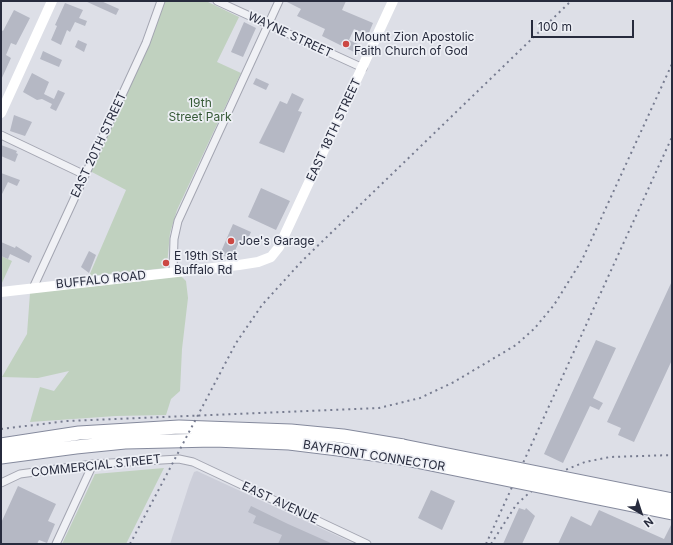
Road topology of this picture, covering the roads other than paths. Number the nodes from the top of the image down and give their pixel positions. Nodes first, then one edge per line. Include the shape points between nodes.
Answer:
1 (52, 1) edge
2 (161, 1) edge
3 (217, 1) edge
4 (280, 1) edge
5 (393, 1) edge
6 (268, 25) junction
7 (363, 68) junction
8 (1, 113) edge
9 (1, 135) edge
10 (85, 175) junction
11 (271, 257) joint
12 (173, 272) junction
13 (33, 288) junction
14 (1, 292) edge
15 (1, 445) edge
16 (402, 452) junction
17 (1, 457) edge
18 (193, 462) joint
19 (93, 464) junction
20 (1, 482) edge
21 (672, 500) edge
22 (672, 513) edge
23 (56, 544) edge
24 (367, 544) edge

1 - 8 main road
2 - 10 street, EAST 20TH STREET via 146,43
3 - 6 street, WAYNE STREET
4 - 6 street
5 - 7 main road, EAST 18TH STREET
6 - 7 street, WAYNE STREET
6 - 12 street via 178,221 174,239
7 - 11 main road, EAST 18TH STREET via 279,247
9 - 10 street
10 - 13 street, EAST 20TH STREET
11 - 12 main road, BUFFALO ROAD via 252,263
12 - 13 main road, BUFFALO ROAD
13 - 14 main road, BUFFALO ROAD
15 - 16 highway, BAYFRONT CONNECTOR via 79,433 179,427 291,431 343,436
16 - 17 highway, BAYFRONT CONNECTOR via 214,440 125,442
16 - 21 highway, BAYFRONT CONNECTOR, bridge
16 - 22 highway, BAYFRONT CONNECTOR, bridge
18 - 19 street, COMMERCIAL STREET via 164,458
18 - 24 street, EAST AVENUE
19 - 20 street, COMMERCIAL STREET via 20,474
19 - 23 street

